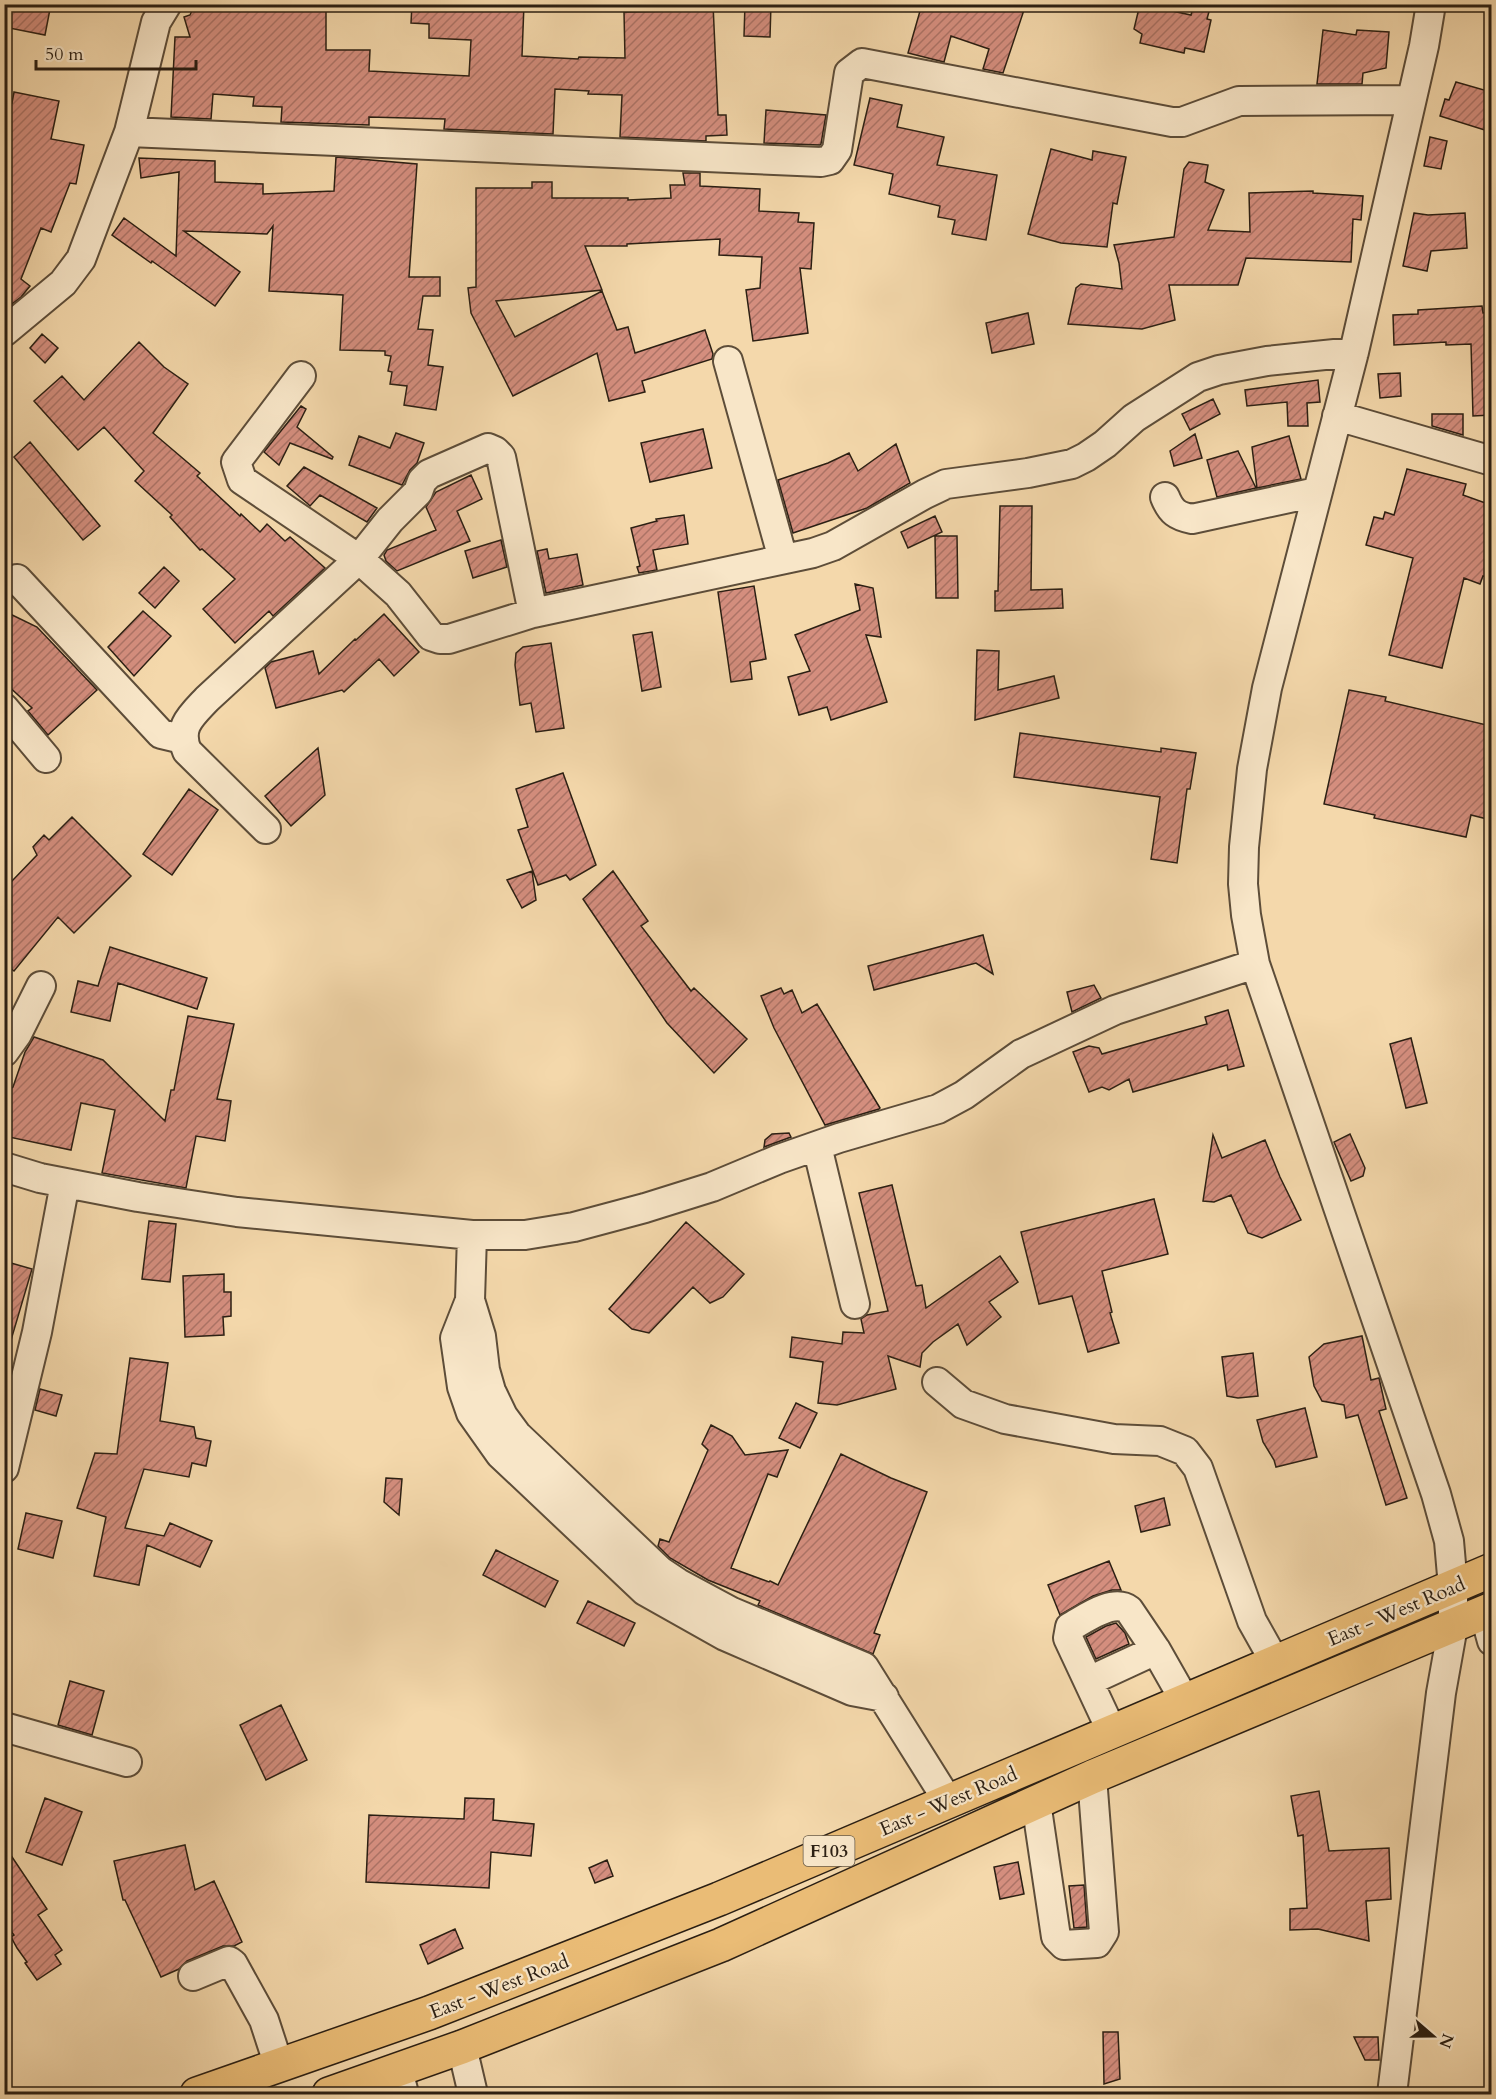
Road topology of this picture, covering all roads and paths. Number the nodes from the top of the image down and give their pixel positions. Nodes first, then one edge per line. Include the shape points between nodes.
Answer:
1 (167, 4) edge
2 (1431, 4) edge
3 (1412, 100) junction
4 (129, 132) junction
5 (4, 332) edge
6 (1354, 352) junction
7 (728, 361) dead end
8 (301, 376) dead end
9 (1337, 416) junction
10 (1491, 461) edge
11 (1317, 492) junction
12 (1166, 497) dead end
13 (358, 559) junction
14 (783, 559) junction
15 (17, 579) dead end
16 (533, 613) junction
17 (4, 708) edge
18 (182, 739) junction
19 (46, 758) dead end
20 (266, 829) dead end
21 (1255, 964) junction
22 (40, 986) dead end
23 (4, 1052) edge
24 (817, 1146) junction
25 (4, 1167) edge
26 (65, 1183) junction
27 (472, 1235) junction
28 (855, 1304) dead end
29 (937, 1382) dead end
30 (4, 1468) edge
31 (1491, 1570) edge
32 (1453, 1587) junction
33 (1489, 1621) edge
34 (1453, 1626) junction
35 (1156, 1650) junction
36 (1275, 1662) junction
37 (1089, 1681) junction
38 (1185, 1701) junction
39 (4, 1727) edge
40 (1112, 1732) junction
41 (127, 1762) dead end
42 (1092, 1777) junction
43 (948, 1801) junction
44 (1036, 1802) junction
45 (193, 1976) dead end
46 (462, 2047) junction
47 (279, 2066) junction
48 (390, 2084) edge
49 (197, 2094) edge
50 (329, 2094) edge
51 (473, 2094) edge
52 (1392, 2094) edge

1 - 4 street via 156,22
2 - 3 street
3 - 4 street via 1239,102 1172,122 862,63 849,73 837,150 830,160 821,162
3 - 6 street
4 - 5 street via 78,265 63,283
6 - 9 street
6 - 14 street via 1267,361 1198,377 1072,464 946,484 833,546
7 - 14 street
8 - 13 street via 236,462 242,480
9 - 10 street
9 - 11 street
11 - 12 street via 1192,519 1178,516
11 - 21 street via 1267,688 1246,813 1243,885
13 - 16 street via 398,594 431,636 440,639
13 - 16 street via 418,492 429,474 488,448 501,457
13 - 18 street via 207,699 191,716
14 - 16 street
15 - 18 street via 161,734
17 - 19 street
18 - 20 street via 187,751
21 - 24 street via 1115,1010 1021,1054 938,1109
21 - 32 street via 1436,1494 1449,1541
22 - 23 street
24 - 27 street via 712,1187 574,1227 525,1235
24 - 28 street
25 - 26 street
26 - 27 street via 237,1212
26 - 30 street via 37,1332
27 - 43 street via 470,1300 481,1336 485,1370 503,1416 517,1435 603,1534 678,1583 732,1612 864,1667
29 - 36 street via 963,1404 1005,1419 1114,1439 1160,1441 1185,1451 1198,1468 1252,1621
31 - 32 main road, East - West Road / F103
32 - 34 street
32 - 36 main road, East - West Road / F103
33 - 34 main road, East - West Road / F103
34 - 42 main road, East - West Road / F103
34 - 52 street
35 - 37 street
35 - 37 street via 1124,1606 1100,1612 1070,1627 1068,1632
35 - 38 street
36 - 38 main road, East - West Road / F103
37 - 40 street
38 - 40 main road, East - West Road / F103
39 - 41 street
40 - 43 main road, East - West Road / F103
42 - 44 main road, East - West Road / F103
42 - 44 street via 1104,1932 1097,1943 1064,1945 1056,1937
43 - 47 main road, East - West Road / F103 via 564,1961
44 - 46 main road, East - West Road / F103 via 721,1945
45 - 47 street via 229,1961 233,1964 264,2020
46 - 48 main road, East - West Road / F103
46 - 51 street
47 - 49 main road, East - West Road / F103
48 - 50 main road, East - West Road / F103

